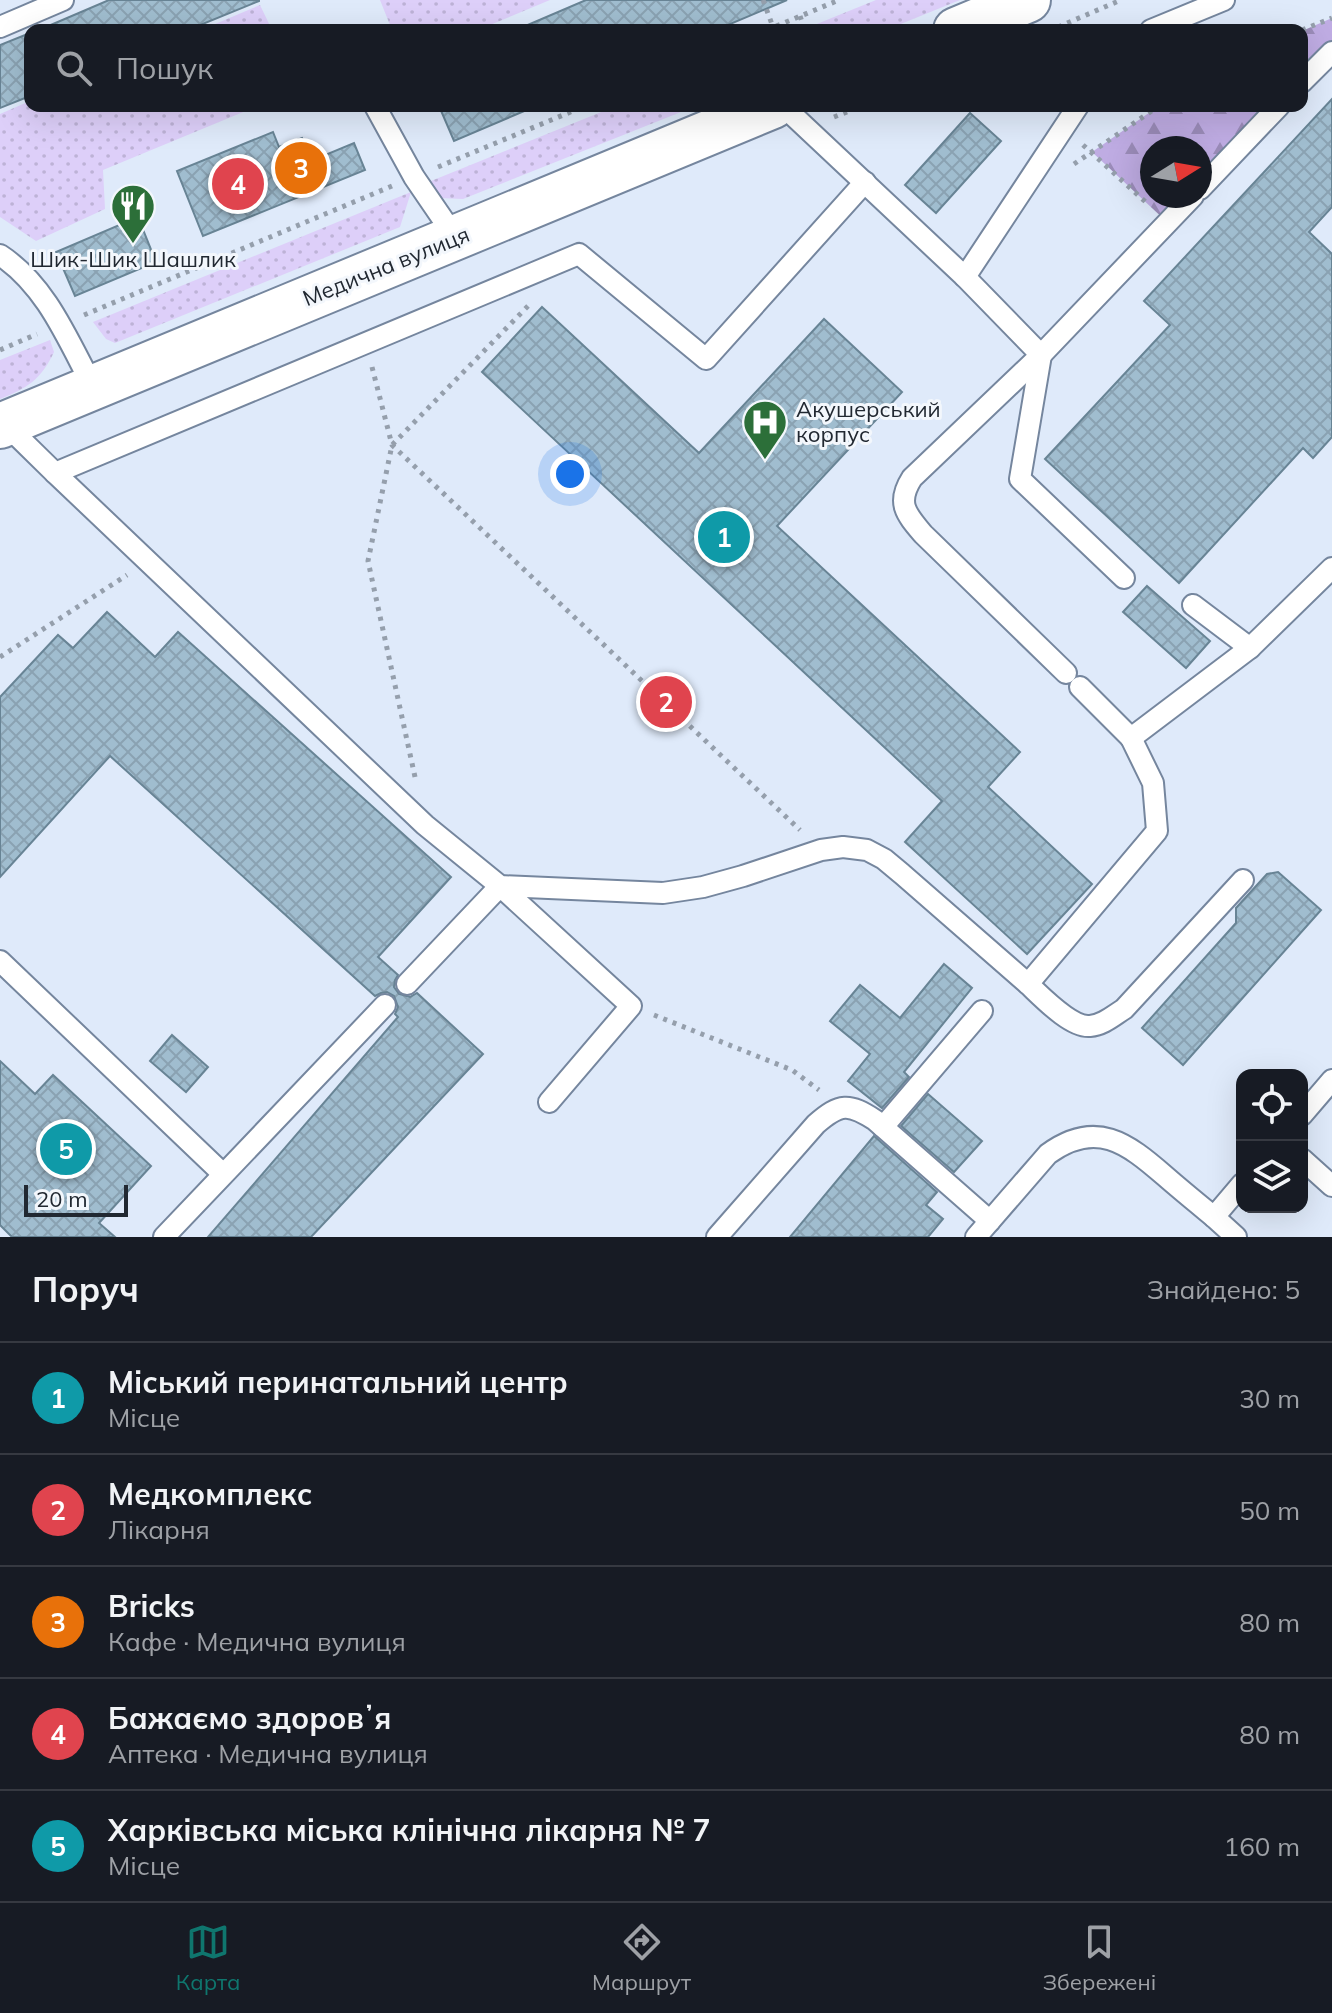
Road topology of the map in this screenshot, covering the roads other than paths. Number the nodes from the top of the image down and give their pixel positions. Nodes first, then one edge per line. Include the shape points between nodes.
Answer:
1 (63, 0) edge
2 (1224, 0) edge
3 (1013, 3) edge
4 (969, 24) edge
5 (1166, 24) edge
6 (0, 27) edge
7 (1332, 52) edge
8 (1308, 76) edge
9 (378, 112) edge
10 (758, 112) edge
11 (789, 112) edge
12 (1074, 112) edge
13 (1273, 112) edge
14 (1212, 176) edge
15 (865, 182) junction
16 (1182, 208) edge
17 (455, 237) junction
18 (0, 255) edge
19 (965, 277) junction
20 (1041, 355) junction
21 (93, 387) junction
22 (2, 425) edge
23 (55, 473) junction
24 (1332, 568) edge
25 (1124, 578) dead end
26 (1193, 605) dead end
27 (1250, 648) junction
28 (1131, 738) junction
29 (1243, 880) dead end
30 (500, 886) junction
31 (0, 961) edge
32 (407, 984) dead end
33 (1028, 984) junction
34 (385, 1005) dead end
35 (982, 1011) dead end
36 (1332, 1080) edge
37 (549, 1102) dead end
38 (1308, 1108) edge
39 (883, 1127) junction
40 (1308, 1164) edge
41 (223, 1174) junction
42 (1332, 1186) edge
43 (1236, 1191) edge
44 (1214, 1217) junction
45 (990, 1221) junction
46 (164, 1237) edge
47 (717, 1237) edge
48 (976, 1237) edge
49 (1236, 1237) edge

1 - 6 lane
2 - 5 lane
3 - 4 street
7 - 8 lane
9 - 17 lane
10 - 17 street, Медична вулиця
11 - 15 lane
12 - 19 lane
13 - 14 lane
15 - 19 lane
15 - 23 lane via 706,359 579,254
16 - 20 lane
17 - 21 street, Медична вулиця
18 - 21 lane via 35,285
19 - 20 lane
20 - 25 lane via 1020,479
20 - 28 lane via 912,478 902,499 923,534
21 - 22 street, Медична вулиця
22 - 23 lane
23 - 30 lane via 425,825
24 - 27 lane
26 - 27 lane
27 - 28 lane
28 - 33 lane via 1153,783 1157,831
29 - 33 lane via 1124,1009 1105,1022 1087,1027 1069,1020
30 - 32 lane
30 - 33 lane via 663,893 730,880 821,850 867,850
30 - 37 lane via 631,1006
31 - 41 lane
34 - 41 lane
35 - 39 lane
36 - 38 lane
39 - 45 lane
39 - 47 lane via 858,1110 843,1107 830,1113
40 - 42 lane
41 - 46 lane
43 - 44 lane
44 - 45 lane via 1137,1151 1088,1136 1048,1154
44 - 49 lane
45 - 48 lane

